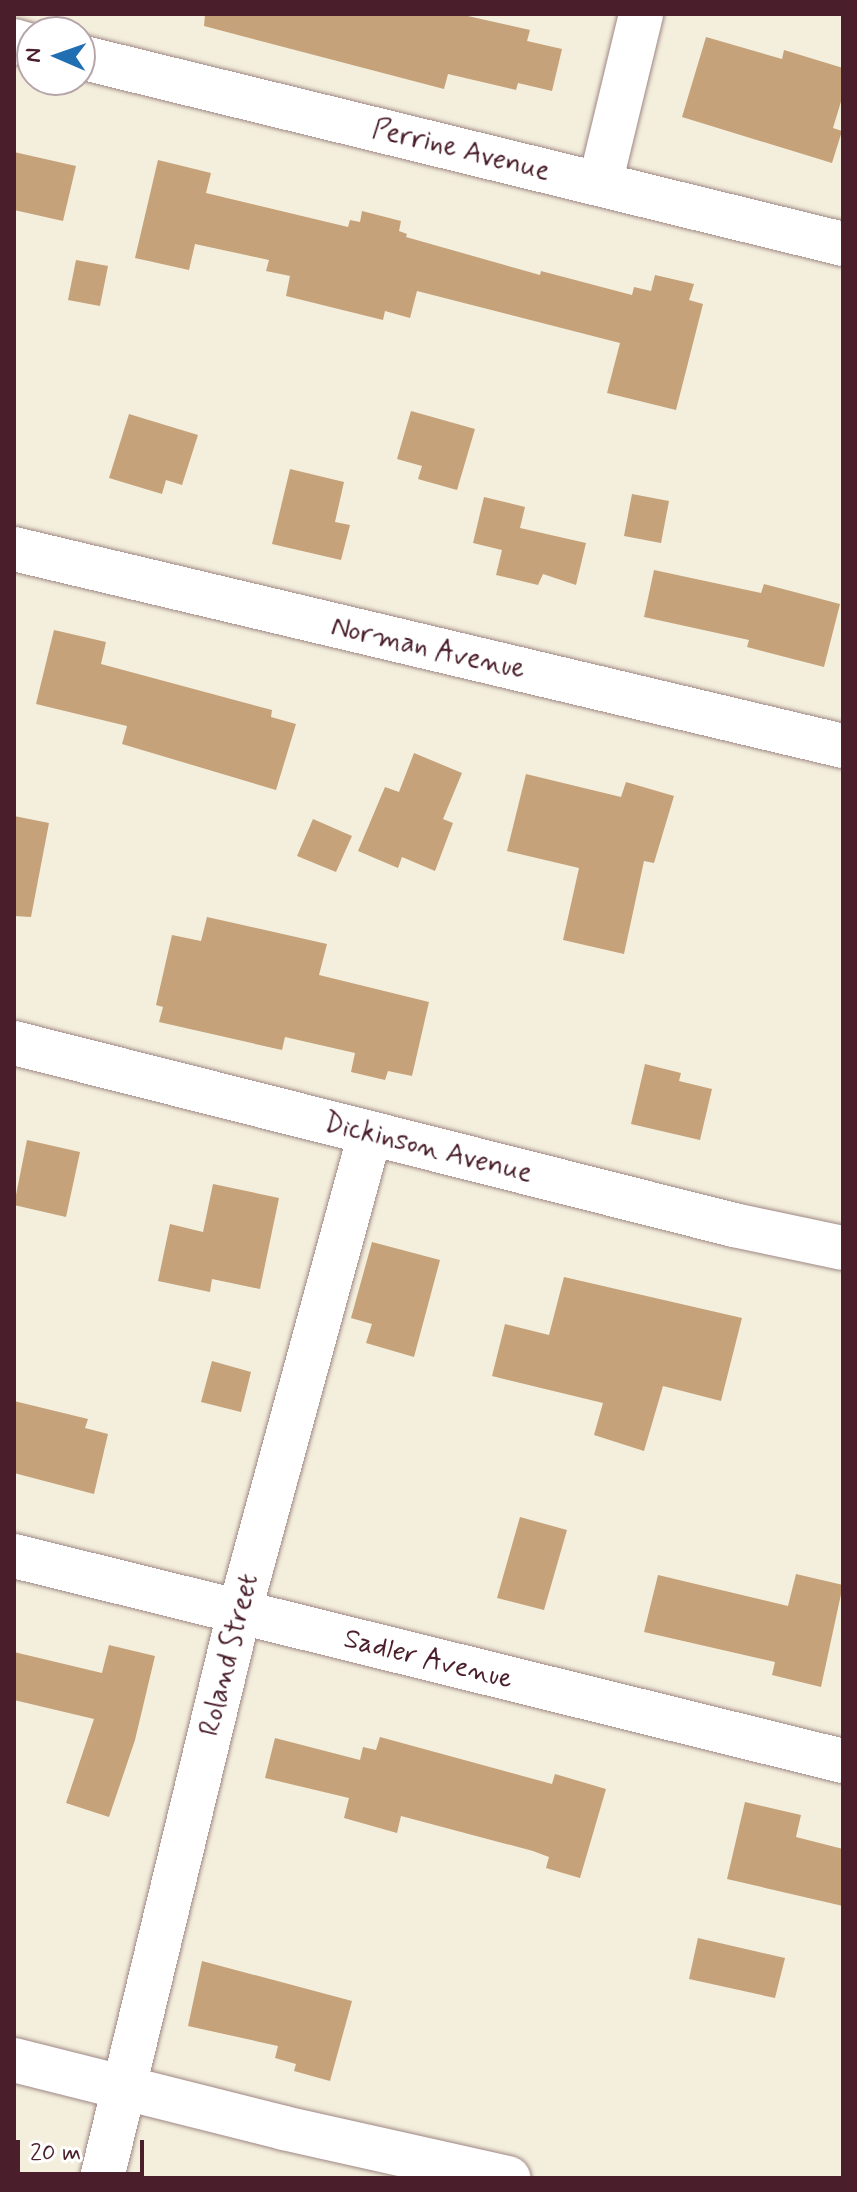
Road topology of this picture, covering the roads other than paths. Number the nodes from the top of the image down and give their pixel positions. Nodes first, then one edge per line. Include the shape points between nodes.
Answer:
1 (641, 14) edge
2 (96, 61) edge
3 (600, 184) junction
4 (843, 244) edge
5 (14, 549) edge
6 (843, 746) edge
7 (14, 1043) edge
8 (370, 1135) junction
9 (843, 1248) edge
10 (14, 1556) edge
11 (239, 1613) junction
12 (843, 1761) edge
13 (14, 2060) edge
14 (122, 2087) junction
15 (102, 2178) edge
16 (508, 2178) edge

1 - 3 street
2 - 3 street, Perrine Avenue
3 - 4 street, Perrine Avenue
5 - 6 street, Norman Avenue
7 - 8 street, Dickinson Avenue
8 - 9 street, Dickinson Avenue
8 - 11 street, Roland Street
10 - 11 street, Sadler Avenue
11 - 12 street, Sadler Avenue
11 - 14 street, Roland Street
13 - 14 street
14 - 15 street, Roland Street
14 - 16 street

